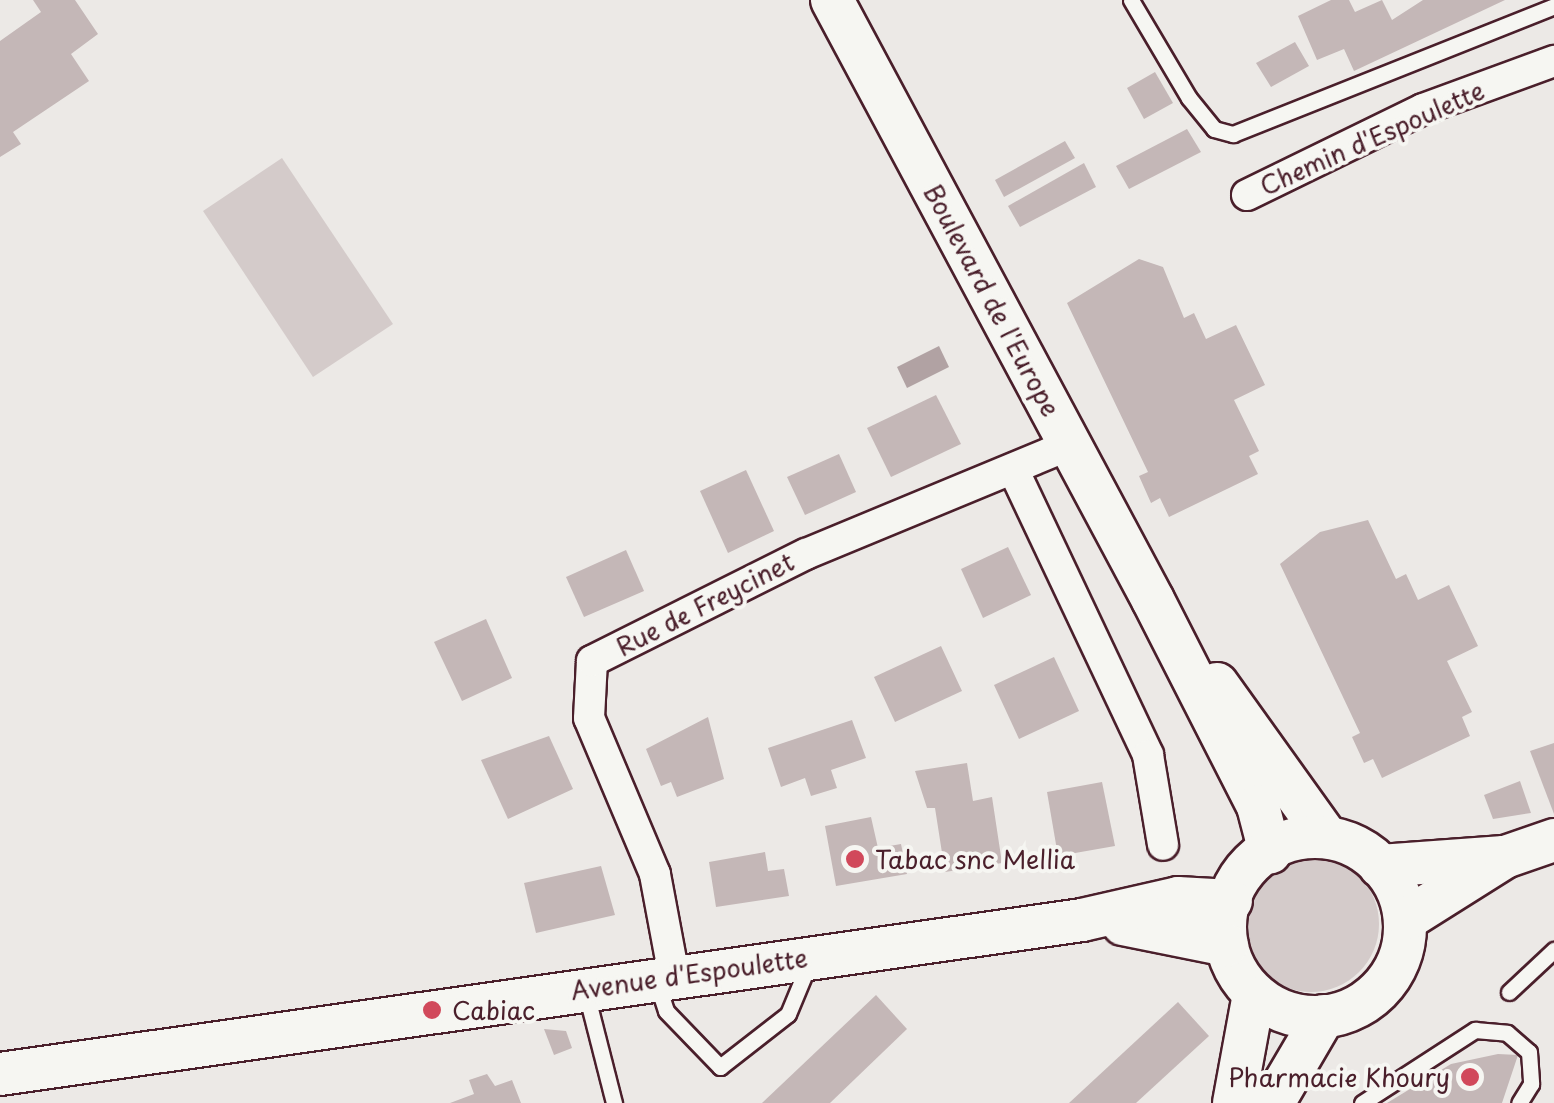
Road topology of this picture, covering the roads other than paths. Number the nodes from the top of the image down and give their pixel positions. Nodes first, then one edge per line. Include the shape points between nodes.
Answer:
1 (832, 0) edge
2 (1132, 0) edge
3 (1554, 6) edge
4 (1554, 60) edge
5 (1247, 195) dead end
6 (1069, 446) junction
7 (1014, 469) junction
8 (1153, 600) junction
9 (1326, 836) junction
10 (1554, 840) edge
11 (1163, 845) dead end
12 (1270, 852) junction
13 (1505, 856) junction
14 (1380, 866) junction
15 (1230, 902) junction
16 (1408, 918) junction
17 (1082, 920) junction
18 (1227, 946) junction
19 (1554, 950) edge
20 (811, 958) junction
21 (665, 977) junction
22 (585, 989) junction
23 (1509, 992) dead end
24 (1252, 998) junction
25 (1324, 1016) junction
26 (0, 1074) edge
27 (614, 1103) edge
28 (1234, 1103) edge
29 (1274, 1103) edge
30 (1362, 1103) edge
31 (1519, 1103) edge

1 - 6 main road, Boulevard de l'Europe
2 - 3 lane via 1189,98 1214,129 1233,134
4 - 5 street, Chemin d'Espoulette via 1423,110
6 - 7 street, Rue de Freycinet
6 - 8 main road, Boulevard de l'Europe
7 - 11 street via 1148,755
7 - 21 street, Rue de Freycinet via 806,554 592,661 589,718 650,857
8 - 9 main road, Boulevard de l'Europe
8 - 12 main road, Boulevard de l'Europe via 1258,806
9 - 12 main road via 1300,836
9 - 14 main road
10 - 13 main road
12 - 15 main road
13 - 14 main road
13 - 16 main road
14 - 16 main road via 1402,886
15 - 17 main road, Avenue d'Espoulette via 1178,898
15 - 18 main road
16 - 25 main road via 1384,982
17 - 18 main road, Avenue d'Espoulette via 1174,928
17 - 20 main road, Avenue d'Espoulette
18 - 24 main road
19 - 23 lane
20 - 21 main road, Avenue d'Espoulette
20 - 21 lane via 788,1014 720,1066 666,1011
21 - 22 main road, Avenue d'Espoulette
22 - 26 main road, Avenue d'Espoulette
22 - 27 lane
24 - 25 main road
24 - 28 main road
25 - 29 main road
30 - 31 lane via 1475,1030 1507,1033 1529,1052 1531,1084

